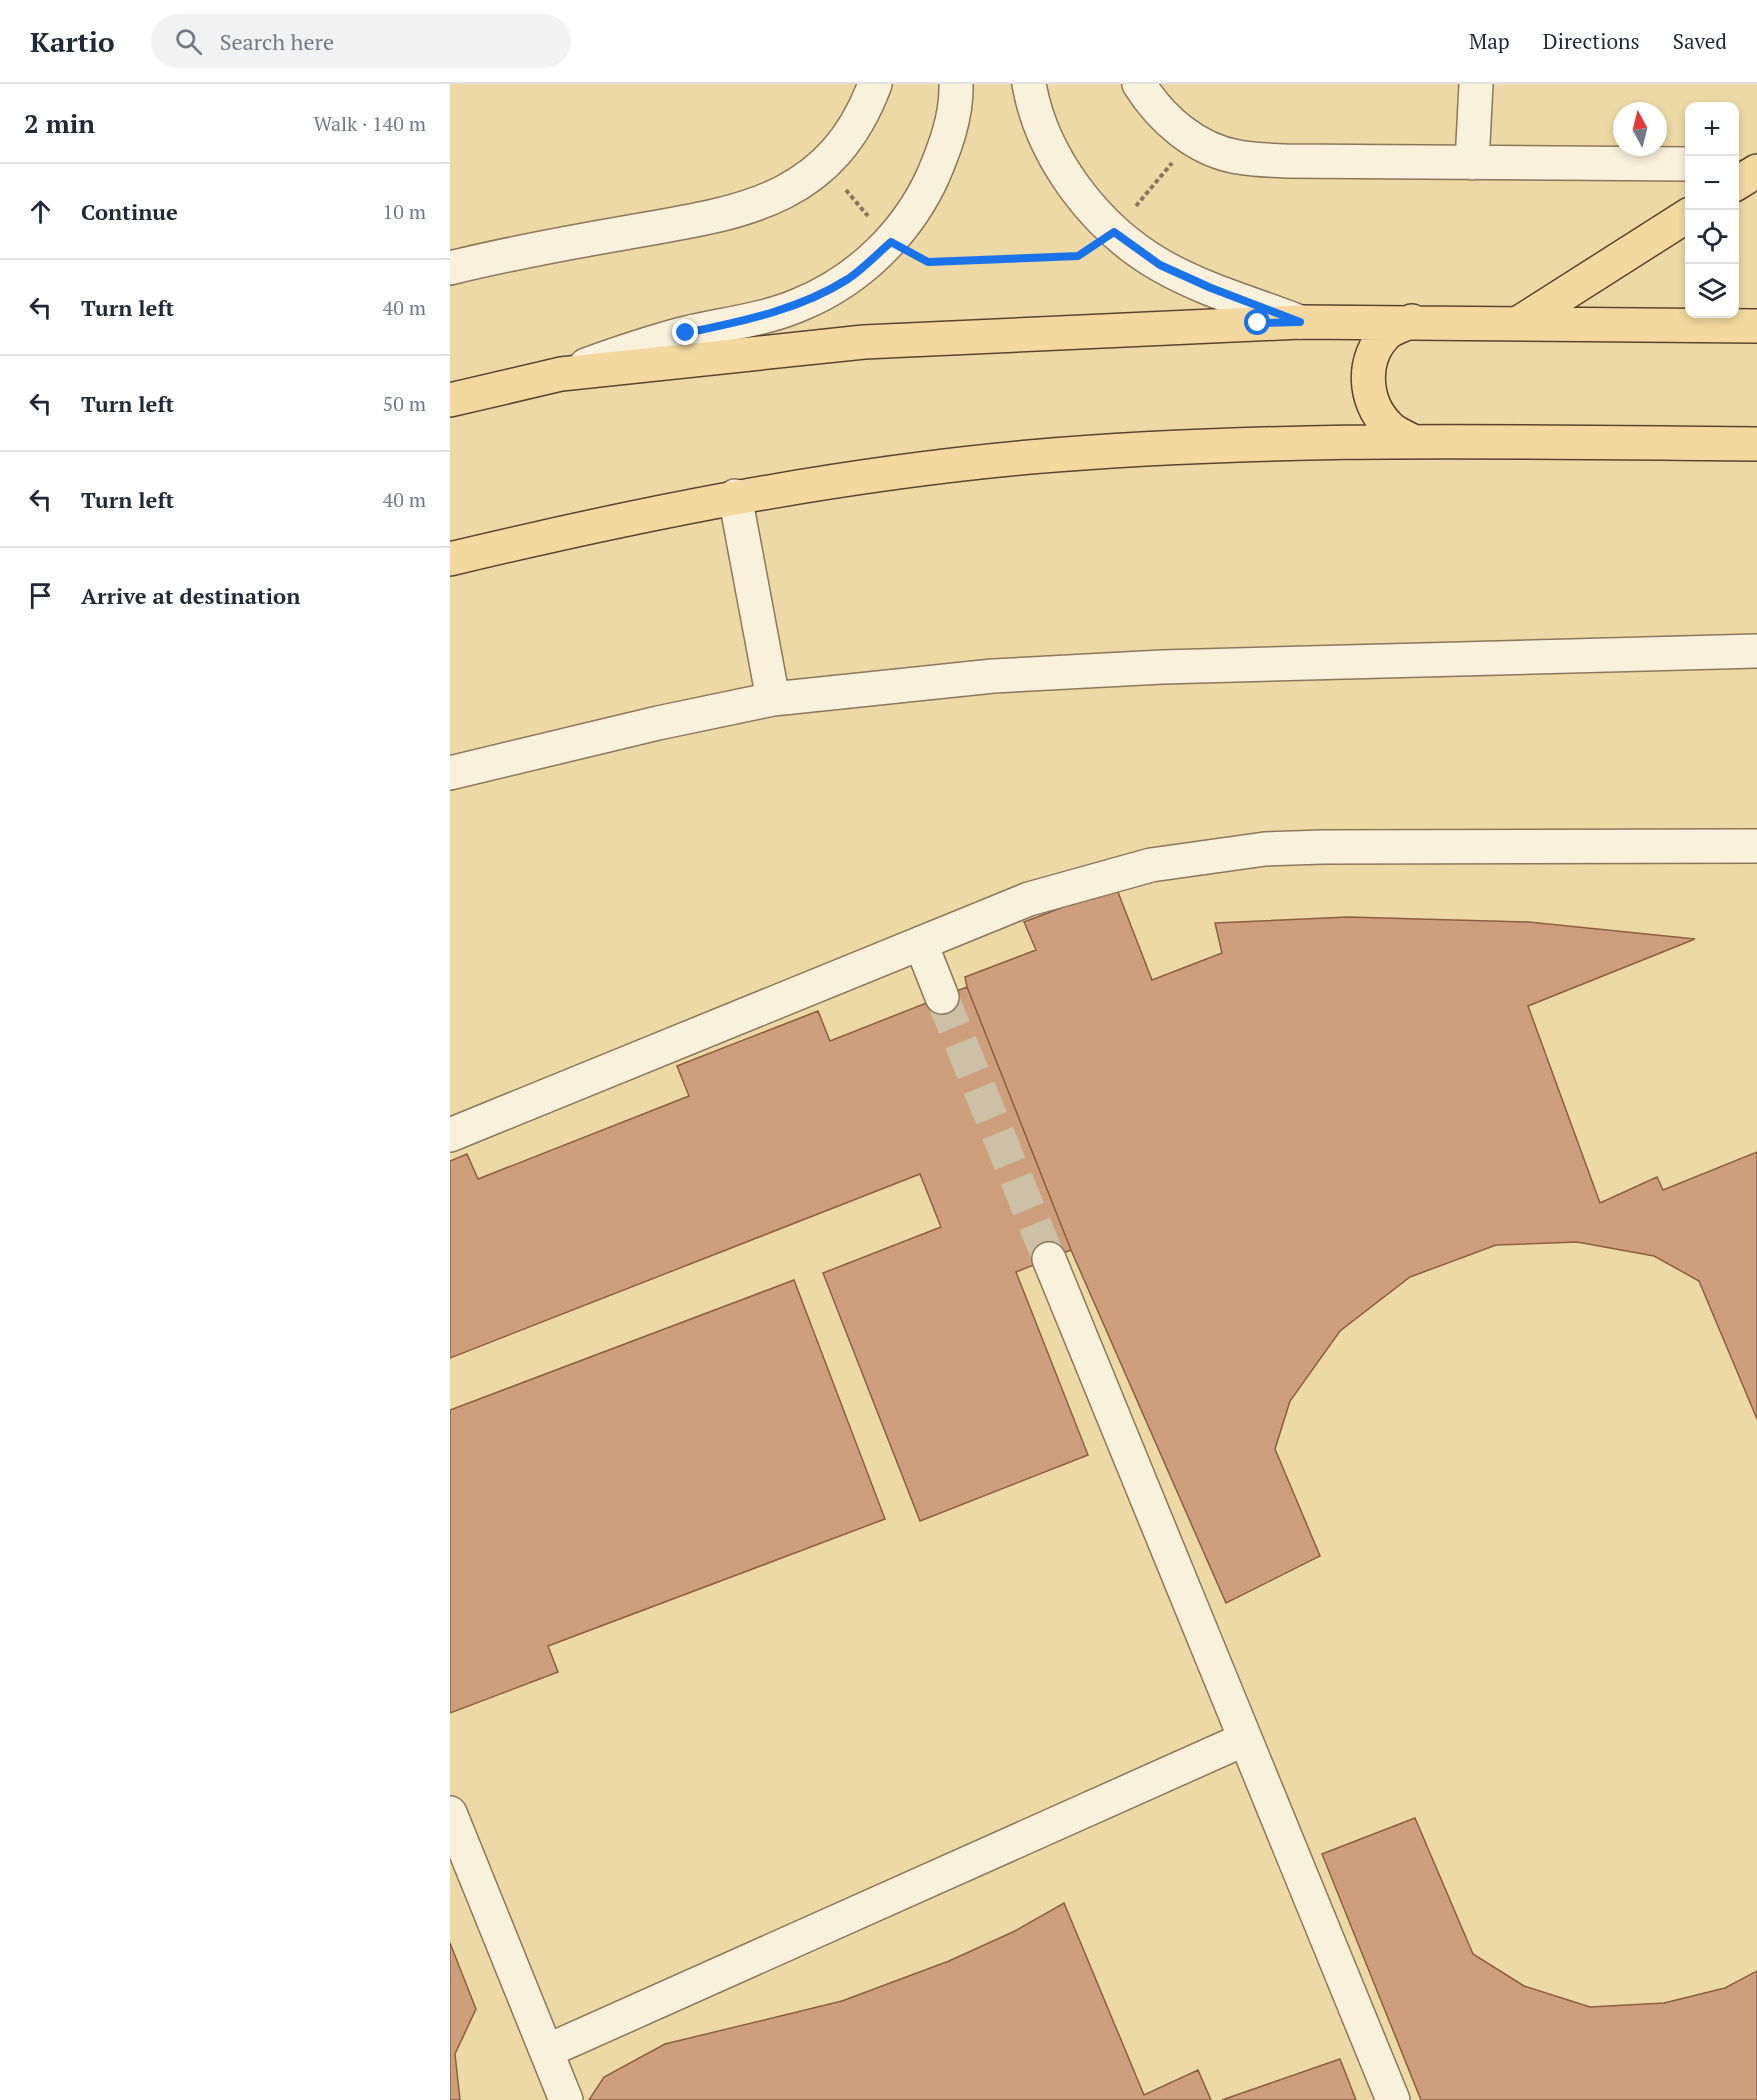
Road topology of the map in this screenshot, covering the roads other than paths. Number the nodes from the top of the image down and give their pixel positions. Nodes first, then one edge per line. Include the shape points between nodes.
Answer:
1 (875, 84) edge
2 (956, 84) edge
3 (1029, 84) edge
4 (1139, 84) edge
5 (1476, 84) edge
6 (1472, 163) junction
7 (1685, 164) edge
8 (1739, 164) edge
9 (1757, 164) edge
10 (1757, 171) edge
11 (1739, 182) edge
12 (1685, 217) edge
13 (450, 268) edge
14 (1412, 321) junction
15 (1300, 322) junction
16 (1517, 324) junction
17 (1757, 326) edge
18 (561, 374) junction
19 (450, 400) edge
20 (1412, 441) junction
21 (1757, 444) edge
22 (735, 496) junction
23 (450, 559) edge
24 (1757, 651) edge
25 (773, 699) junction
26 (450, 773) edge
27 (1757, 846) edge
28 (921, 944) junction
29 (942, 997) tunnel mouth
30 (450, 1135) edge
31 (1049, 1259) tunnel mouth
32 (1245, 1739) junction
33 (450, 1814) edge
34 (547, 2051) junction
35 (566, 2100) edge
36 (1393, 2100) edge

1 - 13 street via 848,137 824,165 762,204 726,215
2 - 18 street via 946,147 924,197 891,242 850,278 801,304 676,336
3 - 15 street via 1047,141 1076,190 1114,232 1160,265
4 - 6 street via 1155,109 1192,140 1237,157
5 - 6 street
6 - 7 street
8 - 9 street
10 - 11 main road
12 - 16 main road
14 - 15 main road
14 - 16 main road
14 - 20 main road via 1388,333 1372,354 1367,381 1373,406 1388,428
15 - 18 main road via 864,342
16 - 17 main road
18 - 19 main road
20 - 21 main road
20 - 22 main road via 1184,446 1029,458
22 - 23 main road via 576,528
22 - 25 street
24 - 25 street via 1162,667 993,676
25 - 26 street
27 - 28 street via 1323,847 1207,855 1089,880 1029,899
28 - 29 street
28 - 30 street
31 - 32 street
32 - 34 street
32 - 36 street
33 - 34 street
34 - 35 street

